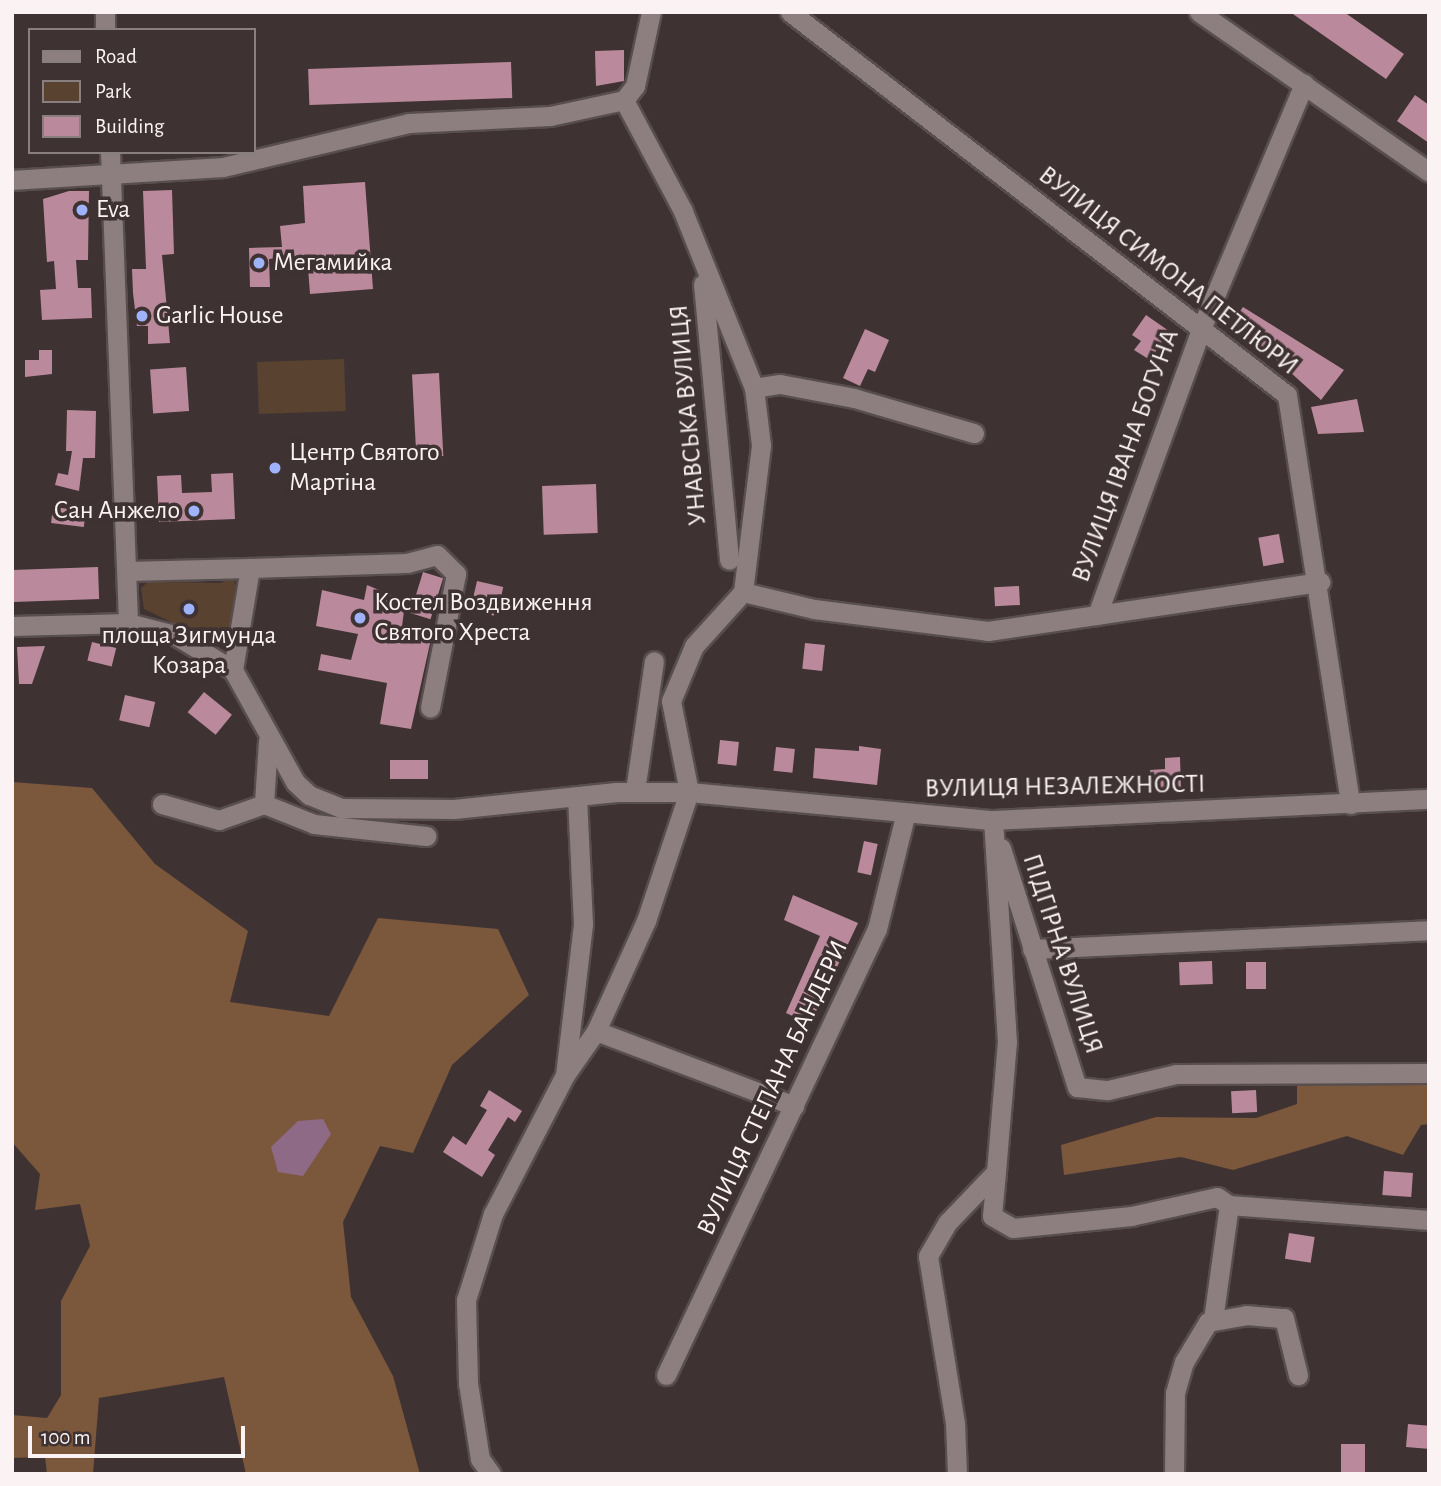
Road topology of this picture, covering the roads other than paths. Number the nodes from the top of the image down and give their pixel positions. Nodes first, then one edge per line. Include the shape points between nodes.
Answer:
1 (651, 12) edge
2 (790, 12) edge
3 (1199, 12) edge
4 (1304, 84) junction
5 (624, 100) junction
6 (110, 154) edge
7 (1429, 172) edge
8 (110, 177) junction
9 (12, 180) edge
10 (701, 266) junction
11 (1201, 328) junction
12 (754, 388) junction
13 (974, 433) dead end
14 (729, 560) dead end
15 (250, 568) junction
16 (127, 571) junction
17 (1320, 582) junction
18 (743, 592) junction
19 (1097, 615) junction
20 (128, 623) junction
21 (12, 626) edge
22 (654, 661) dead end
23 (233, 670) junction
24 (430, 708) dead end
25 (267, 729) junction
26 (635, 791) junction
27 (690, 792) junction
28 (578, 799) junction
29 (1429, 799) edge
30 (162, 804) dead end
31 (264, 804) junction
32 (1350, 804) junction
33 (905, 816) junction
34 (993, 820) junction
35 (426, 836) dead end
36 (1429, 930) edge
37 (1032, 949) junction
38 (596, 1031) junction
39 (1429, 1073) edge
40 (565, 1075) junction
41 (794, 1106) junction
42 (996, 1172) junction
43 (1229, 1205) junction
44 (1429, 1220) edge
45 (1213, 1320) junction
46 (666, 1375) dead end
47 (1298, 1375) dead end
48 (491, 1474) edge
49 (957, 1474) edge
50 (1174, 1474) edge

1 - 5 street via 635,86
2 - 11 street, ВУЛИЦЯ СИМОНА ПЕТЛЮРИ
3 - 4 street
4 - 7 street
4 - 11 street, ВУЛИЦЯ ІВАНА БОГУНА
5 - 8 street via 550,116 409,123 223,167
5 - 10 street, УНАВСЬКА ВУЛИЦЯ via 682,211
6 - 8 street
8 - 9 street
8 - 16 street
10 - 12 street, УНАВСЬКА ВУЛИЦЯ
10 - 14 street, УНАВСЬКА ВУЛИЦЯ
11 - 17 street, ВУЛИЦЯ СИМОНА ПЕТЛЮРИ via 1287,395
11 - 19 street, ВУЛИЦЯ ІВАНА БОГУНА
12 - 13 street via 780,384 854,398
12 - 18 street, УНАВСЬКА ВУЛИЦЯ via 761,445
15 - 16 street
15 - 23 street
15 - 24 street via 407,563 437,555 456,574
16 - 20 street
17 - 19 street
17 - 32 street, ВУЛИЦЯ СИМОНА ПЕТЛЮРИ
18 - 19 street via 814,609 988,631
18 - 27 street via 680,670 671,701
20 - 21 street
20 - 23 street via 175,635
22 - 26 street
23 - 25 street, ВУЛИЦЯ НЕЗАЛЕЖНОСТІ
25 - 28 street, ВУЛИЦЯ НЕЗАЛЕЖНОСТІ via 295,782 309,795 341,808 406,811
25 - 31 street
26 - 27 street, ВУЛИЦЯ НЕЗАЛЕЖНОСТІ
26 - 28 street, ВУЛИЦЯ НЕЗАЛЕЖНОСТІ
27 - 33 street, ВУЛИЦЯ НЕЗАЛЕЖНОСТІ
27 - 38 street via 646,921
28 - 40 street via 583,924
29 - 32 street, ВУЛИЦЯ НЕЗАЛЕЖНОСТІ
30 - 31 street via 219,820
31 - 35 street via 314,824
32 - 34 street, ВУЛИЦЯ НЕЗАЛЕЖНОСТІ
33 - 34 street, ВУЛИЦЯ НЕЗАЛЕЖНОСТІ
33 - 41 street, ВУЛИЦЯ СТЕПАНА БАНДЕРИ via 877,929
34 - 37 street, ПІДГІРНА ВУЛИЦЯ
34 - 42 street via 1007,1042
36 - 37 street
37 - 39 street, ПІДГІРНА ВУЛИЦЯ via 1077,1087 1108,1090 1176,1074
38 - 40 street
38 - 41 street
40 - 48 street via 493,1214 466,1300 468,1383 480,1459
41 - 46 street, ВУЛИЦЯ СТЕПАНА БАНДЕРИ
42 - 43 street via 992,1216 1005,1227 1130,1216 1205,1198
42 - 49 street via 948,1222 928,1256 955,1423
43 - 44 street
43 - 45 street
45 - 47 street via 1284,1318
45 - 50 street via 1198,1334 1175,1393

